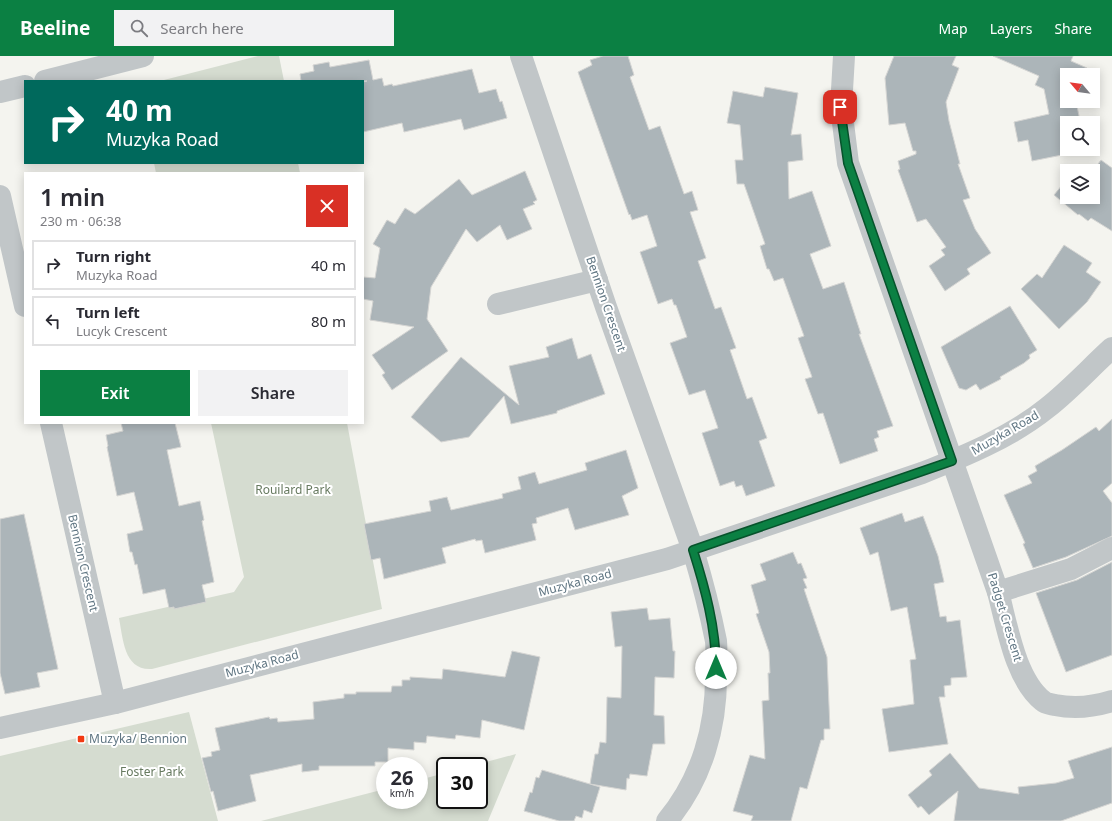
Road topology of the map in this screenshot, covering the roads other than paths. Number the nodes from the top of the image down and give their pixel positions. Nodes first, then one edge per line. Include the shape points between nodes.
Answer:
1 (143, 56) edge
2 (521, 56) edge
3 (844, 56) edge
4 (49, 80) edge
5 (24, 86) edge
6 (0, 92) edge
7 (0, 196) edge
8 (598, 280) junction
9 (24, 302) edge
10 (498, 304) dead end
11 (1112, 348) edge
12 (51, 424) edge
13 (952, 461) junction
14 (1112, 548) edge
15 (693, 550) junction
16 (998, 592) junction
17 (1112, 701) edge
18 (114, 703) junction
19 (0, 728) edge
20 (667, 821) edge

1 - 4 street
2 - 8 street, Bennion Crescent
3 - 13 street, Padget Crescent via 840,107 848,163
5 - 6 street
7 - 9 street
8 - 10 street
8 - 15 street, Bennion Crescent
11 - 13 street, Muzyka Road via 1046,409 1001,438
12 - 18 street, Bennion Crescent
13 - 15 street, Muzyka Road
13 - 16 street, Padget Crescent
14 - 16 street via 1071,569
15 - 18 street, Muzyka Road via 667,559
15 - 20 street, Bennion Crescent via 716,643 716,692 711,733 697,773 680,806
16 - 17 street, Padget Crescent via 1018,661 1029,685 1044,702 1070,708 1096,706
18 - 19 street, Muzyka Road

